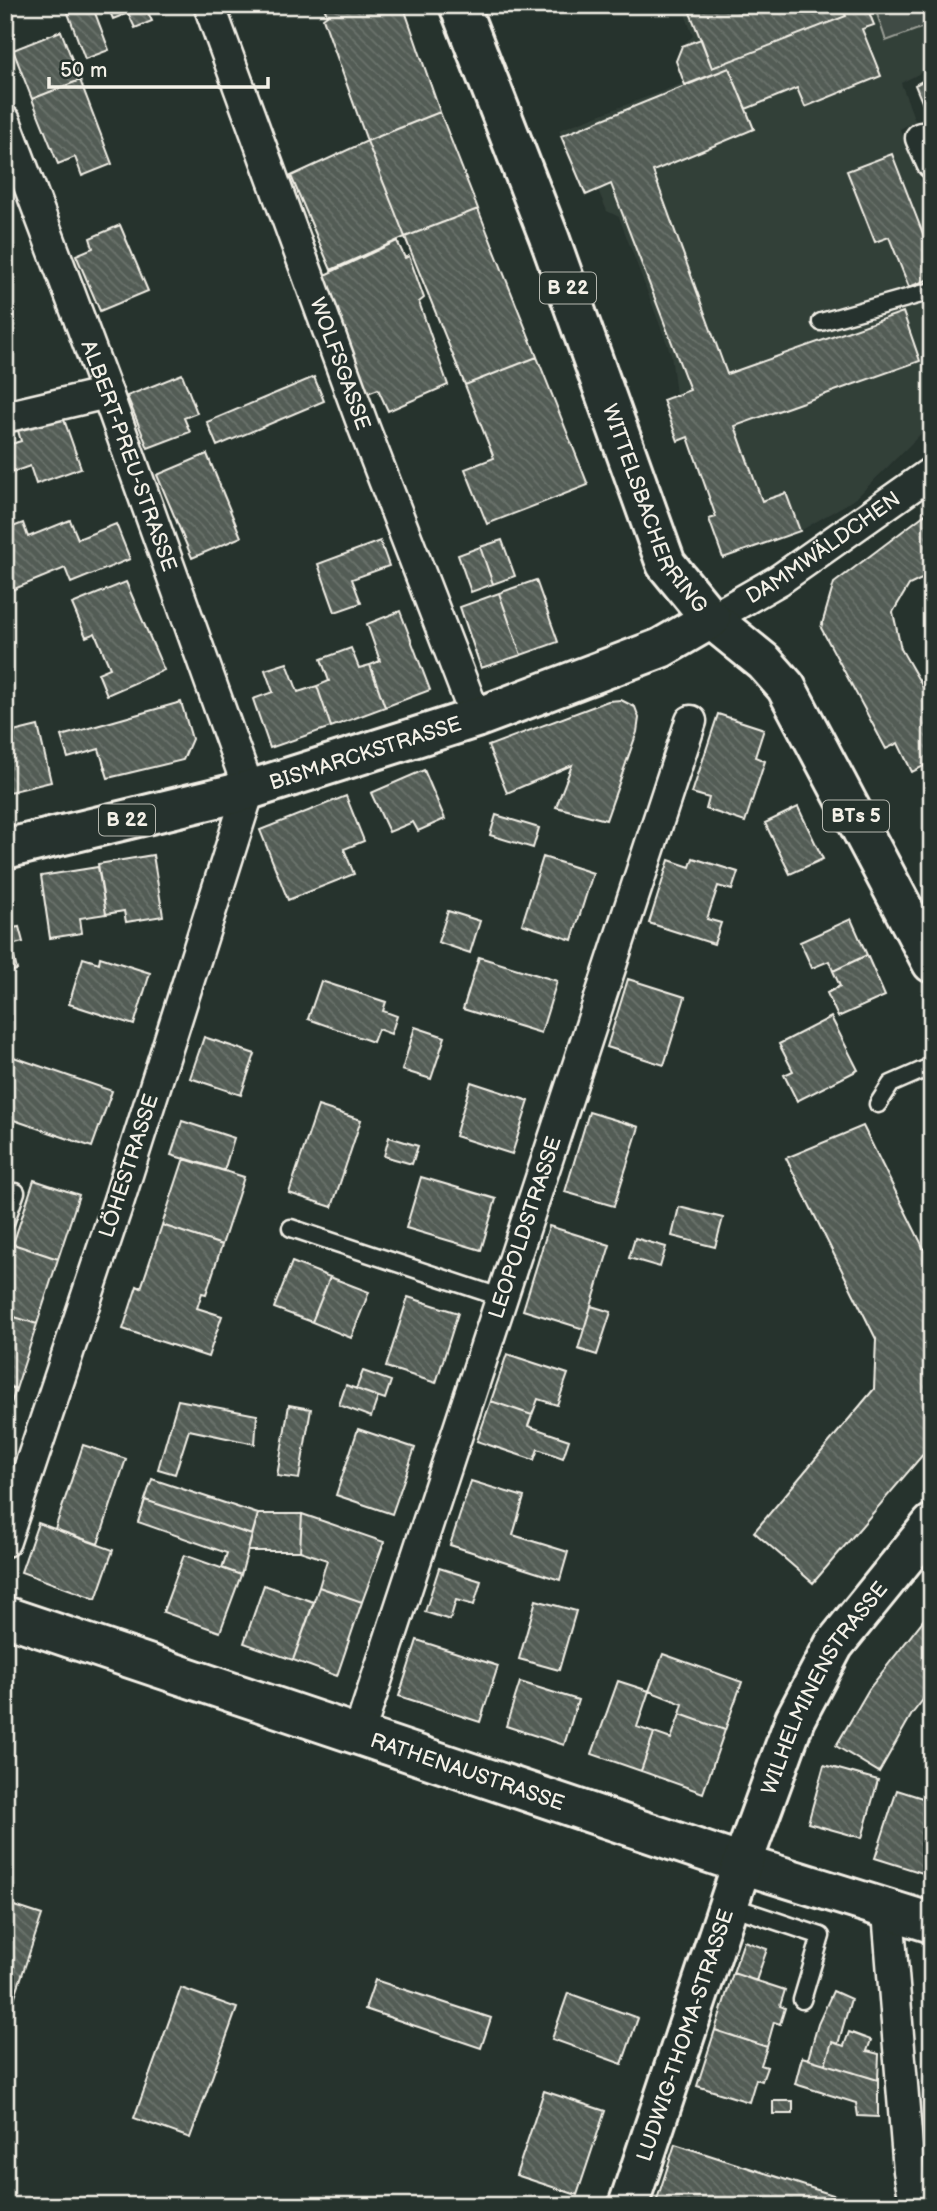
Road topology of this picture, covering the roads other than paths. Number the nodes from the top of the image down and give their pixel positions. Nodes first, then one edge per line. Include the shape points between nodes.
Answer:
1 (209, 5) edge
2 (459, 5) edge
3 (5, 121) edge
4 (932, 290) edge
5 (821, 322) dead end
6 (107, 393) junction
7 (5, 417) edge
8 (932, 472) edge
9 (711, 619) junction
10 (476, 718) junction
11 (691, 721) dead end
12 (249, 790) junction
13 (5, 849) edge
14 (932, 963) edge
15 (932, 1066) edge
16 (878, 1104) dead end
17 (16, 1192) dead end
18 (5, 1223) edge
19 (291, 1228) dead end
20 (500, 1297) junction
21 (14, 1485) edge
22 (932, 1524) edge
23 (5, 1541) edge
24 (5, 1616) edge
25 (359, 1733) junction
26 (742, 1864) junction
27 (728, 1905) junction
28 (888, 1912) junction
29 (932, 1923) edge
30 (802, 2000) dead end
31 (628, 2206) edge
32 (916, 2206) edge

1 - 10 street, WOLFSGASSE
2 - 9 main road, WITTELSBACHERRING / B 22 via 558,259 666,564
3 - 6 street, ALBERT-PREU-STRASSE
4 - 5 lane
6 - 7 street
6 - 12 street, ALBERT-PREU-STRASSE
8 - 9 street, DAMMWÄLDCHEN via 779,580
9 - 10 main road, BISMARCKSTRASSE / B 22 via 661,648
9 - 14 main road, WITTELSBACHERRING / BTs 5 via 764,662 786,687
10 - 12 main road, BISMARCKSTRASSE / B 22
11 - 20 street, LEOPOLDSTRASSE
12 - 13 main road, BISMARCKSTRASSE / B 22
12 - 21 street, LÖHESTRASSE
15 - 16 lane via 891,1084
17 - 18 lane
19 - 20 lane
20 - 25 street, LEOPOLDSTRASSE
21 - 23 street, LÖHESTRASSE
22 - 26 main road, WILHELMINENSTRASSE via 834,1645 794,1719
24 - 25 main road, RATHENAUSTRASSE
25 - 26 main road, RATHENAUSTRASSE
26 - 27 main road, LUDWIG-THOMA-STRASSE
26 - 28 main road, RATHENAUSTRASSE
27 - 30 lane via 821,1936
27 - 31 main road, LUDWIG-THOMA-STRASSE
28 - 29 main road, RATHENAUSTRASSE
28 - 32 street via 909,2171

